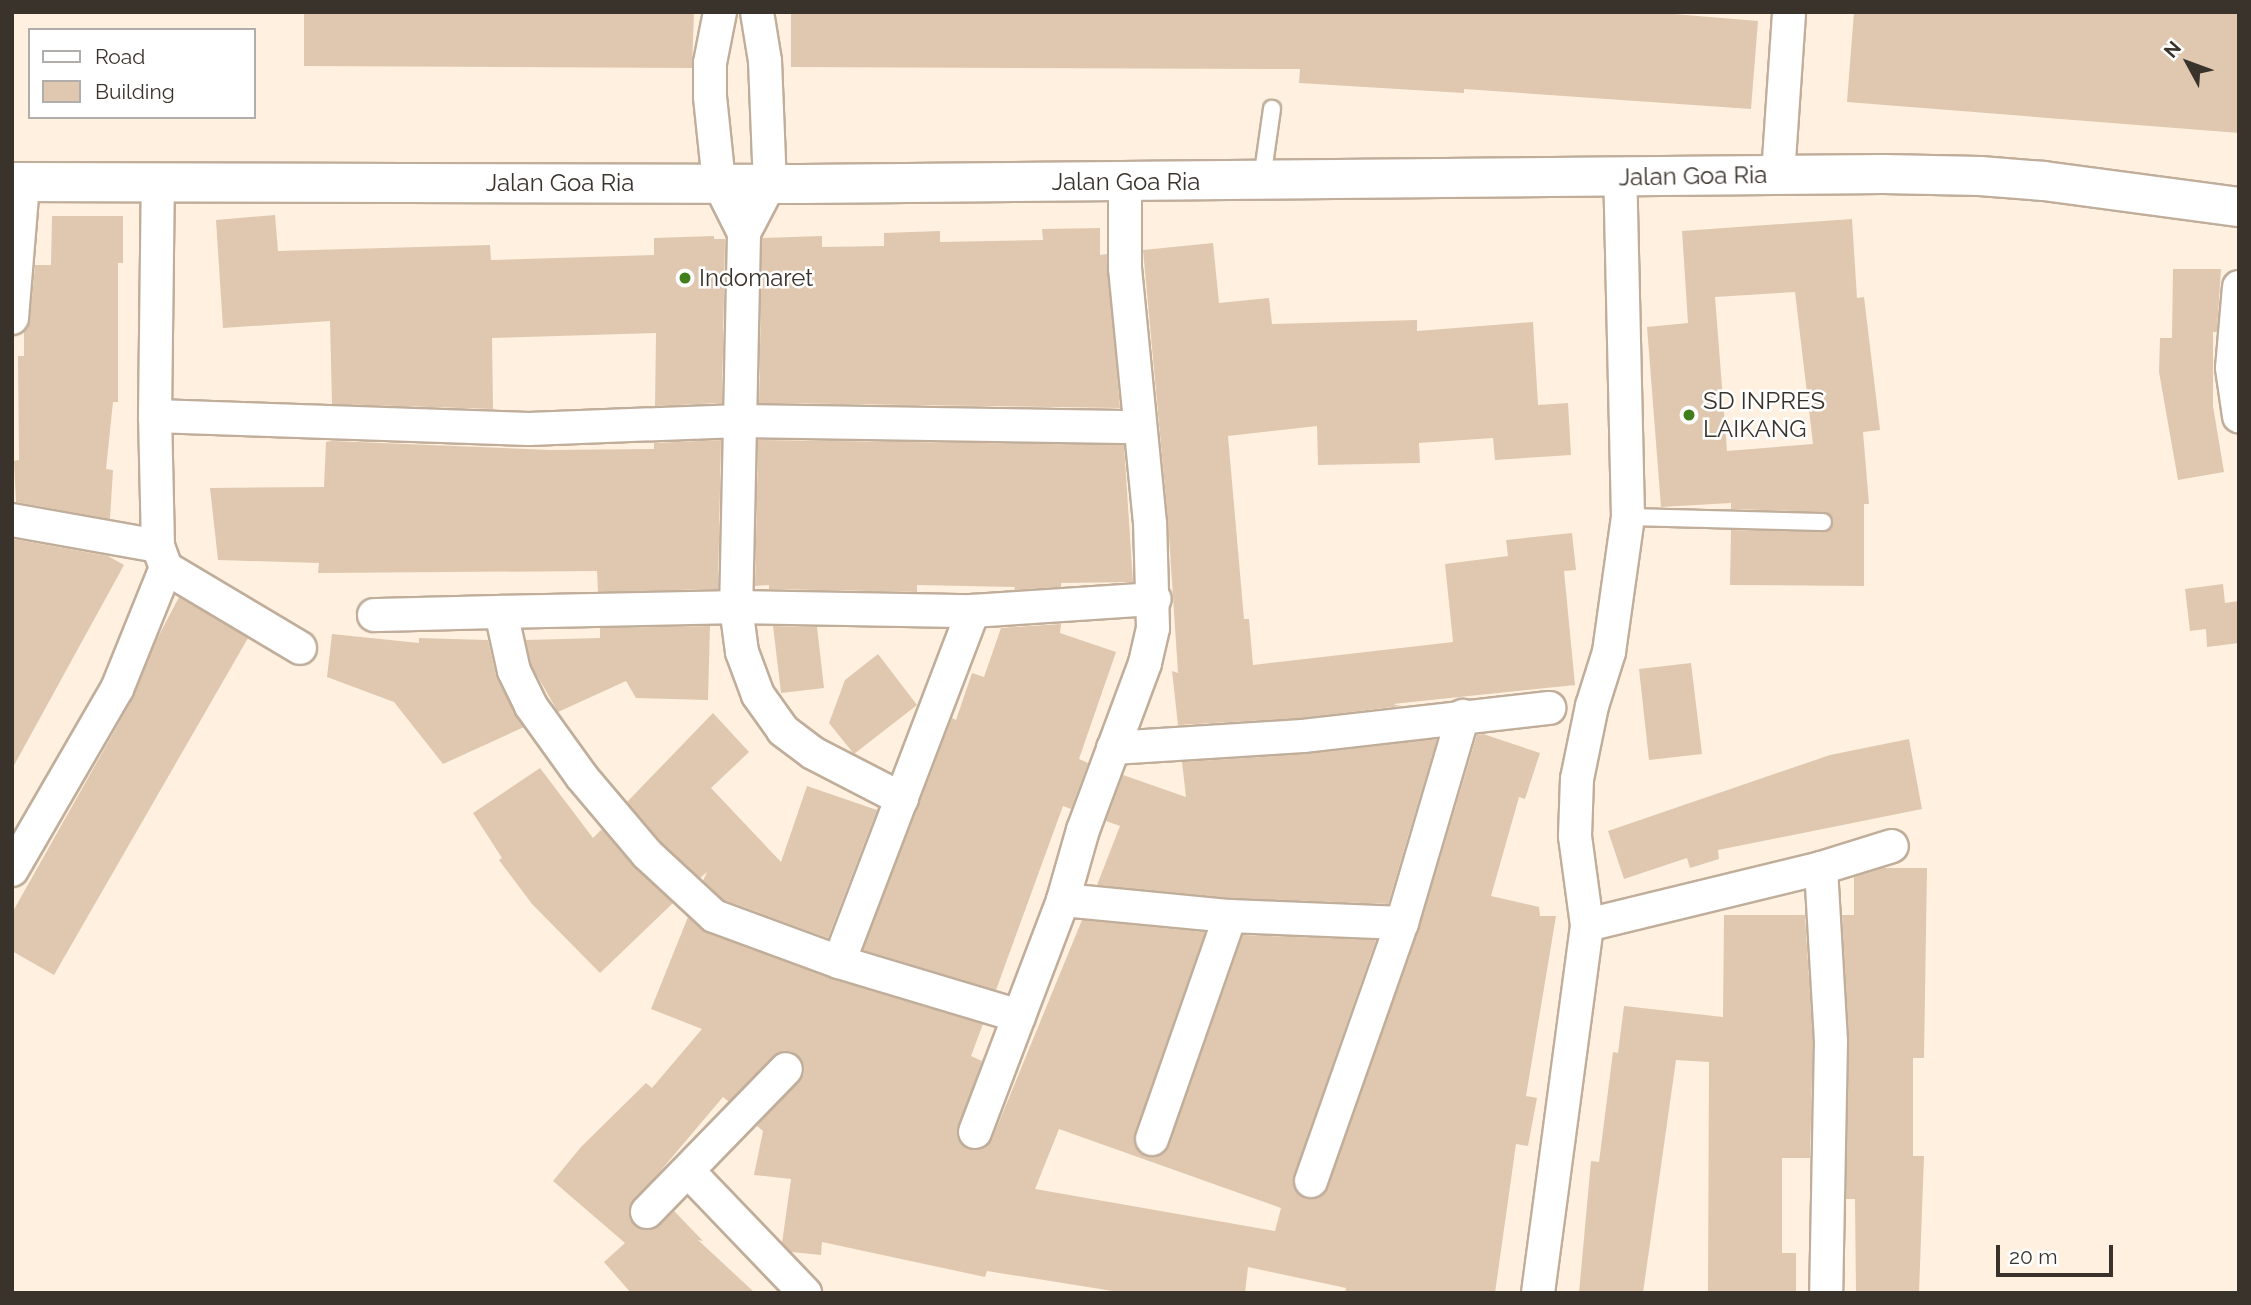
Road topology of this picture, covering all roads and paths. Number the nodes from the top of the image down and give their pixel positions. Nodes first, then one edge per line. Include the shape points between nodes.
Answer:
1 (720, 12) edge
2 (757, 12) edge
3 (1789, 12) edge
4 (1272, 109) dead end
5 (1778, 175) junction
6 (1620, 177) junction
7 (1262, 181) junction
8 (1125, 182) junction
9 (18, 183) edge
10 (719, 183) junction
11 (770, 183) junction
12 (158, 184) junction
13 (2239, 207) edge
14 (744, 233) junction
15 (2239, 287) edge
16 (12, 318) edge
17 (155, 416) junction
18 (2239, 416) edge
19 (740, 421) junction
20 (1139, 427) junction
21 (1628, 517) junction
22 (12, 520) edge
23 (1824, 522) dead end
24 (162, 557) junction
25 (1155, 599) junction
26 (736, 607) junction
27 (973, 611) junction
28 (501, 612) junction
29 (374, 615) dead end
30 (300, 648) dead end
31 (1549, 708) dead end
32 (1463, 716) junction
33 (1113, 748) junction
34 (902, 799) junction
35 (1892, 846) dead end
36 (1821, 868) junction
37 (12, 870) edge
38 (1063, 900) junction
39 (1230, 916) junction
40 (1402, 923) junction
41 (1587, 925) junction
42 (839, 962) junction
43 (1019, 1016) junction
44 (786, 1069) dead end
45 (975, 1132) dead end
46 (1152, 1139) dead end
47 (690, 1172) junction
48 (1311, 1181) dead end
49 (647, 1212) dead end
50 (805, 1293) edge
51 (1538, 1293) edge
52 (1826, 1293) edge

1 - 10 street via 709,97
2 - 11 street via 765,61
3 - 5 street
4 - 7 lane
5 - 6 main road, Jalan Goa Ria
5 - 13 main road, Jalan Goa Ria via 1980,176
6 - 7 main road, Jalan Goa Ria
6 - 21 street
7 - 8 main road, Jalan Goa Ria
8 - 11 main road, Jalan Goa Ria
8 - 20 street via 1125,268
9 - 12 main road, Jalan Goa Ria
9 - 16 street
10 - 11 main road, Jalan Goa Ria
10 - 12 main road, Jalan Goa Ria
10 - 14 street
11 - 14 street
12 - 17 street
14 - 19 street
15 - 18 street via 2232,368
17 - 19 street via 529,429
17 - 24 street
19 - 20 street
19 - 26 street
20 - 25 street
21 - 23 lane
21 - 41 street via 1609,652 1577,779 1575,836
22 - 24 street
24 - 30 street
24 - 37 street via 117,689
25 - 27 street
25 - 33 street via 1145,663
26 - 27 street
26 - 28 street
26 - 34 street via 742,652 758,695 783,730 813,753
27 - 34 street
28 - 29 street
28 - 42 street via 520,688 582,777 647,854 722,921
31 - 32 street
32 - 33 street via 1303,736
32 - 40 street
33 - 38 street
34 - 42 street
35 - 36 street
36 - 41 street
36 - 52 street via 1831,1041
38 - 39 street
38 - 43 street
39 - 40 street
39 - 46 street
40 - 48 street
41 - 51 street
42 - 43 street
43 - 45 street
44 - 47 street
47 - 49 street
47 - 50 street

